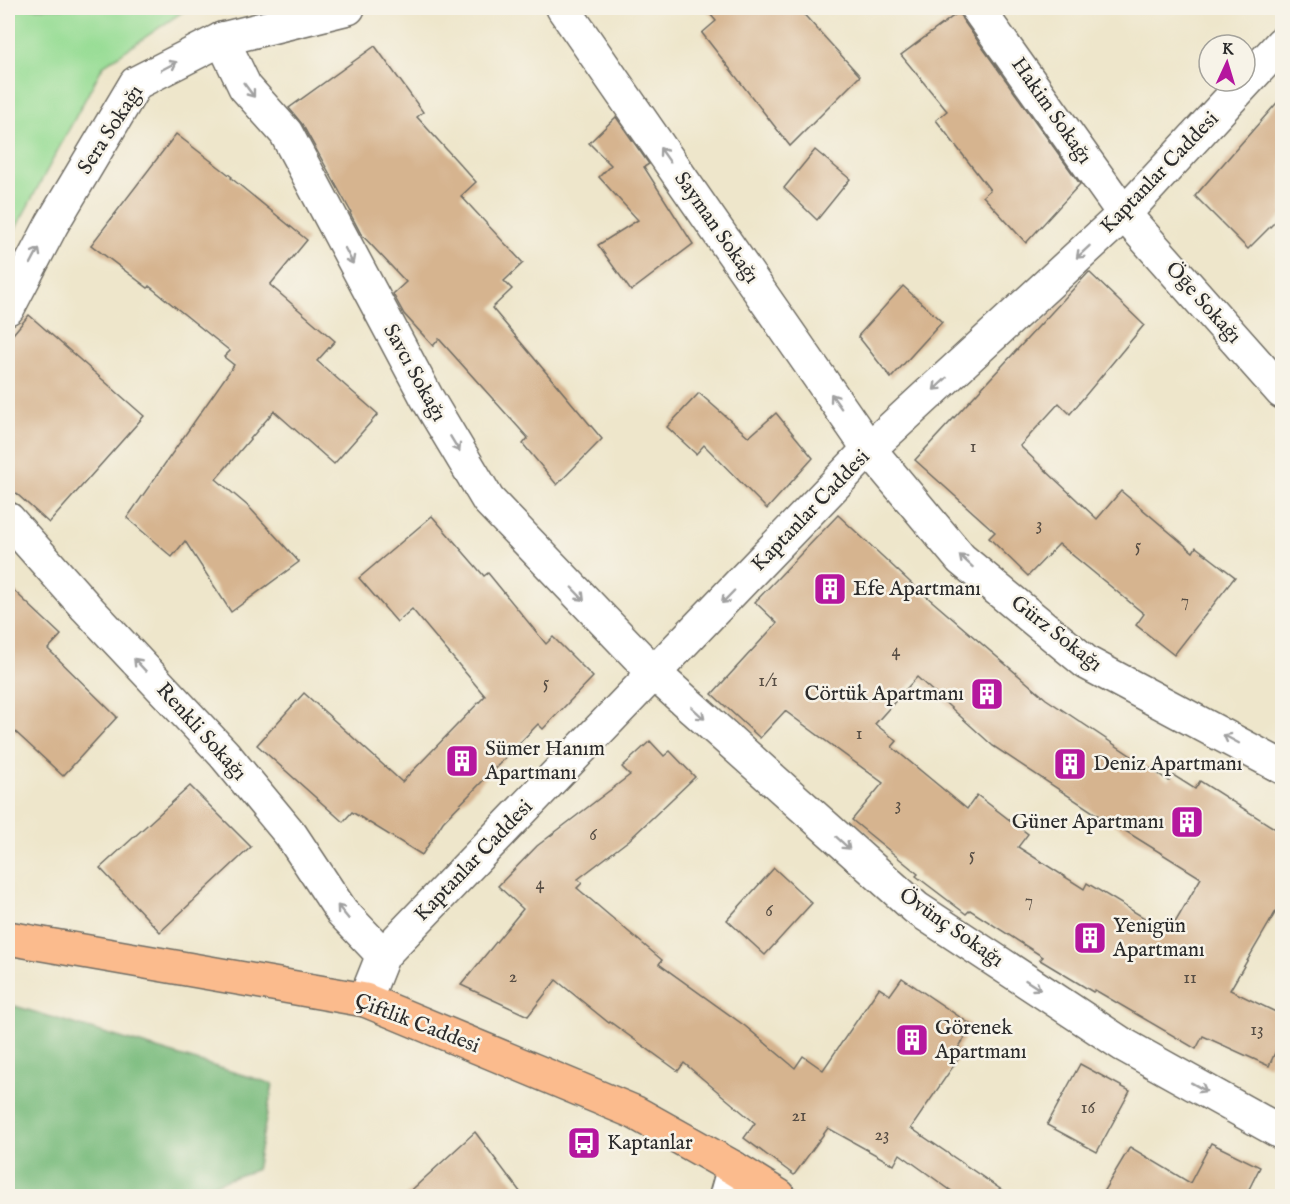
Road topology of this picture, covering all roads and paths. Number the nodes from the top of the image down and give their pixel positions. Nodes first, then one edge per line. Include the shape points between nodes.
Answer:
1 (348, 8) edge
2 (563, 8) edge
3 (977, 8) edge
4 (222, 39) junction
5 (1282, 43) edge
6 (1124, 214) junction
7 (8, 308) edge
8 (1282, 392) edge
9 (869, 449) junction
10 (8, 519) edge
11 (655, 674) junction
12 (1282, 766) edge
13 (8, 938) edge
14 (383, 954) junction
15 (365, 999) junction
16 (1282, 1133) edge
17 (730, 1182) edge
18 (779, 1197) edge

1 - 4 street, Sera Sokağı
9 -> 2 street, Sayman Sokağı
3 - 6 street, Hakim Sokağı
7 -> 4 street, Sera Sokağı via 52,224 136,83
4 -> 11 street, Savcı Sokağı via 245,87 286,133 421,388 488,500
5 - 6 street, Kaptanlar Caddesi
6 - 8 street, Öḡe Sokağı
6 -> 9 street, Kaptanlar Caddesi
9 -> 11 street, Kaptanlar Caddesi
12 -> 9 street, Gürz Sokağı via 1087,663 962,559
14 -> 10 street, Renkli Sokağı via 342,912 291,835 224,754
11 - 14 street, Kaptanlar Caddesi
11 -> 16 street, Övünç Sokağı via 916,908 1122,1044
13 - 15 main road, Çiftlik Caddesi
14 - 15 street, Kaptanlar Caddesi
15 - 17 main road, Çiftlik Caddesi via 634,1112
17 - 18 main road, Çiftlik Caddesi

